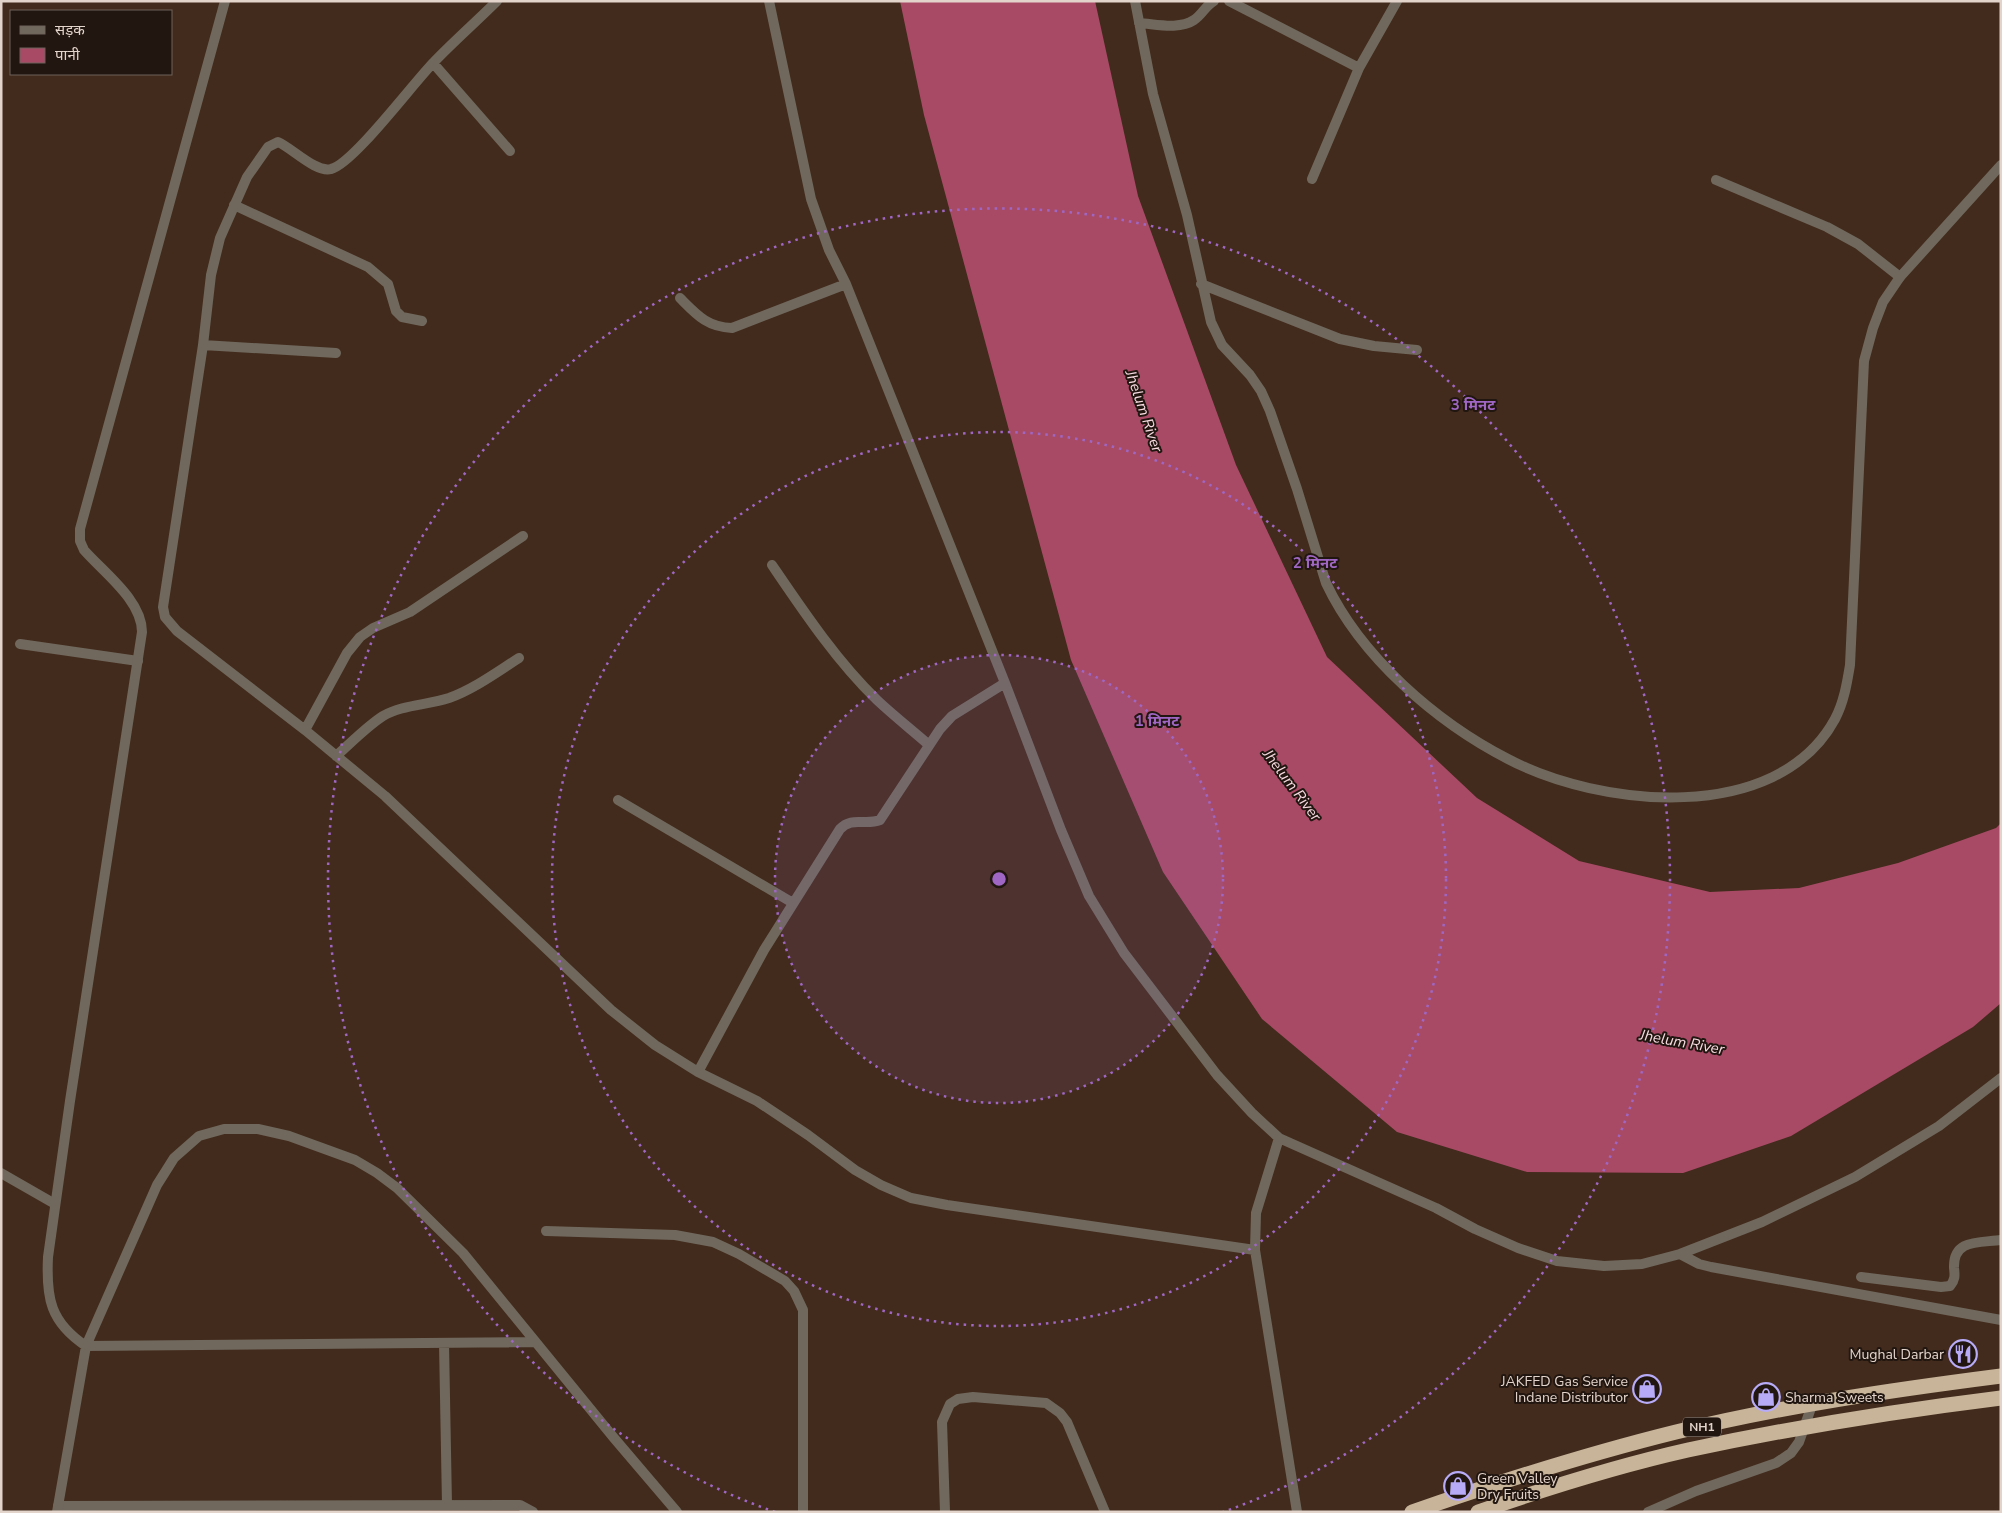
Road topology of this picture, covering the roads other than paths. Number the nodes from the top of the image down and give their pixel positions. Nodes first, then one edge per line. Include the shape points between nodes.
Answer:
1 (225, 1) edge
2 (497, 1) edge
3 (769, 1) edge
4 (1135, 1) edge
5 (1214, 1) edge
6 (1229, 1) edge
7 (1396, 1) edge
8 (1139, 23) junction
9 (433, 63) junction
10 (1359, 68) junction
11 (510, 151) dead end
12 (2001, 165) edge
13 (1312, 179) dead end
14 (1716, 180) dead end
15 (234, 205) junction
16 (1900, 277) junction
17 (846, 284) junction
18 (1201, 284) junction
19 (680, 298) dead end
20 (422, 321) dead end
21 (203, 345) junction
22 (1417, 350) dead end
23 (336, 353) dead end
24 (523, 536) dead end
25 (772, 565) dead end
26 (20, 644) dead end
27 (519, 658) dead end
28 (138, 661) junction
29 (1006, 682) junction
30 (304, 730) junction
31 (929, 745) junction
32 (336, 756) junction
33 (618, 800) dead end
34 (793, 903) junction
35 (698, 1072) junction
36 (2001, 1078) edge
37 (1279, 1138) junction
38 (1, 1174) edge
39 (55, 1204) junction
40 (546, 1231) dead end
41 (2001, 1240) edge
42 (1255, 1250) junction
43 (1680, 1254) junction
44 (1861, 1277) dead end
45 (2001, 1320) edge
46 (535, 1342) junction
47 (444, 1343) junction
48 (86, 1346) junction
49 (2001, 1376) edge
50 (2001, 1398) edge
51 (1812, 1405) junction
52 (1806, 1426) junction
53 (447, 1505) junction
54 (58, 1509) edge
55 (533, 1512) edge
56 (677, 1512) edge
57 (803, 1512) edge
58 (944, 1512) edge
59 (1105, 1512) edge
60 (1297, 1512) edge
61 (1412, 1512) edge
62 (1478, 1512) edge
63 (1648, 1512) edge

1 - 28 street via 80,529 84,550 131,600 142,622
2 - 9 street
3 - 17 street via 811,199 829,250
4 - 8 street
5 - 8 street via 1185,24
6 - 10 street
7 - 10 street
8 - 18 street via 1153,94 1187,215
9 - 11 street
9 - 15 street via 357,150 338,166 326,170 283,144 274,142 247,177
10 - 13 street
12 - 16 street
14 - 16 street via 1826,226 1858,244
15 - 20 street via 368,267 388,284 396,311 402,317
15 - 21 street via 220,238 211,275
16 - 18 street via 1883,302 1864,361 1853,625 1845,694 1834,719 1817,744 1796,764 1770,780 1737,791 1696,796 1602,792 1556,780 1508,759 1465,733 1422,702 1384,666 1343,614 1326,583 1270,411 1250,375 1215,334
17 - 19 street via 732,328 710,324
17 - 29 street
18 - 22 street via 1340,339
21 - 23 street
21 - 30 street via 163,607 165,617 178,631
24 - 30 street via 410,612 360,637 347,653
25 - 31 street via 807,617 841,659 877,699
26 - 28 street
27 - 32 street via 450,698 397,709 382,717
28 - 39 street
29 - 31 street via 952,716
29 - 37 street via 1089,896 1124,953 1218,1075
30 - 32 street
31 - 34 street via 880,820 872,823 851,821 840,829
32 - 35 street via 385,796 611,1010 655,1045
33 - 34 street
34 - 35 street via 754,966
35 - 42 street via 757,1101 855,1170 911,1198
36 - 43 street via 1939,1126 1855,1177 1762,1222
37 - 42 street via 1256,1213
37 - 43 street via 1436,1208 1475,1229 1557,1261 1604,1266 1642,1264
38 - 39 street
39 - 48 street via 47,1280 51,1303 70,1335
40 - 57 street via 675,1235 713,1242 740,1254 784,1281 794,1291 803,1310
41 - 44 street via 1966,1245 1957,1251 1954,1257 1955,1278 1950,1286
42 - 60 street
43 - 45 street via 1710,1267
46 - 47 street
46 - 48 street via 463,1253 377,1173 355,1160 289,1136 258,1129 224,1128 199,1136 174,1158 157,1185
46 - 56 street
47 - 48 street
47 - 53 street
48 - 54 street
49 - 51 highway, NH1
50 - 52 highway, NH1
51 - 52 street
51 - 61 highway, NH1 via 1678,1432 1574,1460
52 - 62 highway, NH1 via 1686,1451 1556,1485
52 - 63 street via 1791,1453 1776,1463
53 - 54 street
53 - 55 street via 520,1505
58 - 59 street via 942,1422 950,1404 973,1397 1046,1403 1054,1407 1067,1422

